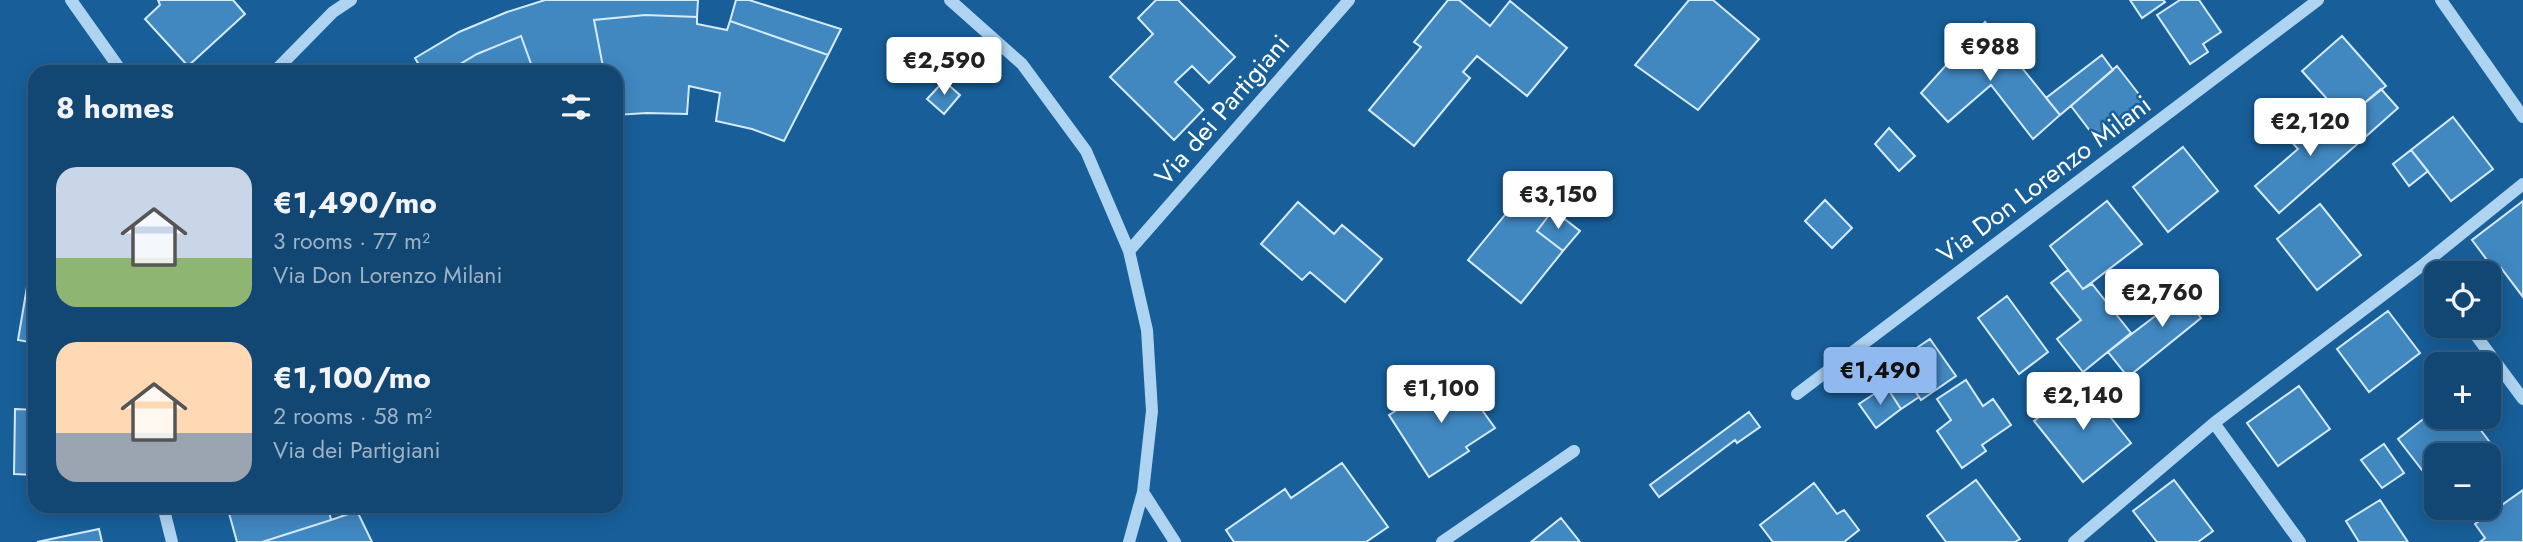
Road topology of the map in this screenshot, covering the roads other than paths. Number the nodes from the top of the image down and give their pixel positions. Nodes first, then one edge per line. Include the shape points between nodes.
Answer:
1 (71, 0) edge
2 (351, 0) edge
3 (950, 0) edge
4 (1349, 0) edge
5 (2318, 0) edge
6 (2441, 0) edge
7 (117, 65) edge
8 (281, 65) edge
9 (2523, 117) edge
10 (2523, 184) edge
11 (1129, 251) junction
12 (2428, 261) edge
13 (2424, 264) edge
14 (2478, 338) edge
15 (1797, 394) dead end
16 (2523, 399) edge
17 (2214, 423) junction
18 (1574, 451) dead end
19 (1143, 492) junction
20 (165, 513) edge
21 (172, 542) edge
22 (1129, 542) edge
23 (1175, 542) edge
24 (1442, 542) edge
25 (2074, 542) edge
26 (2300, 542) edge

1 - 7 street
2 - 8 street
3 - 11 street via 1022,64 1086,152
4 - 11 street, Via dei Partigiani
5 - 15 street, Via Don Lorenzo Milani
6 - 9 street
10 - 12 street
11 - 19 street via 1147,330 1152,411
13 - 17 street
14 - 16 street
17 - 25 street
17 - 26 street
18 - 24 street
19 - 22 street
19 - 23 street
20 - 21 street

